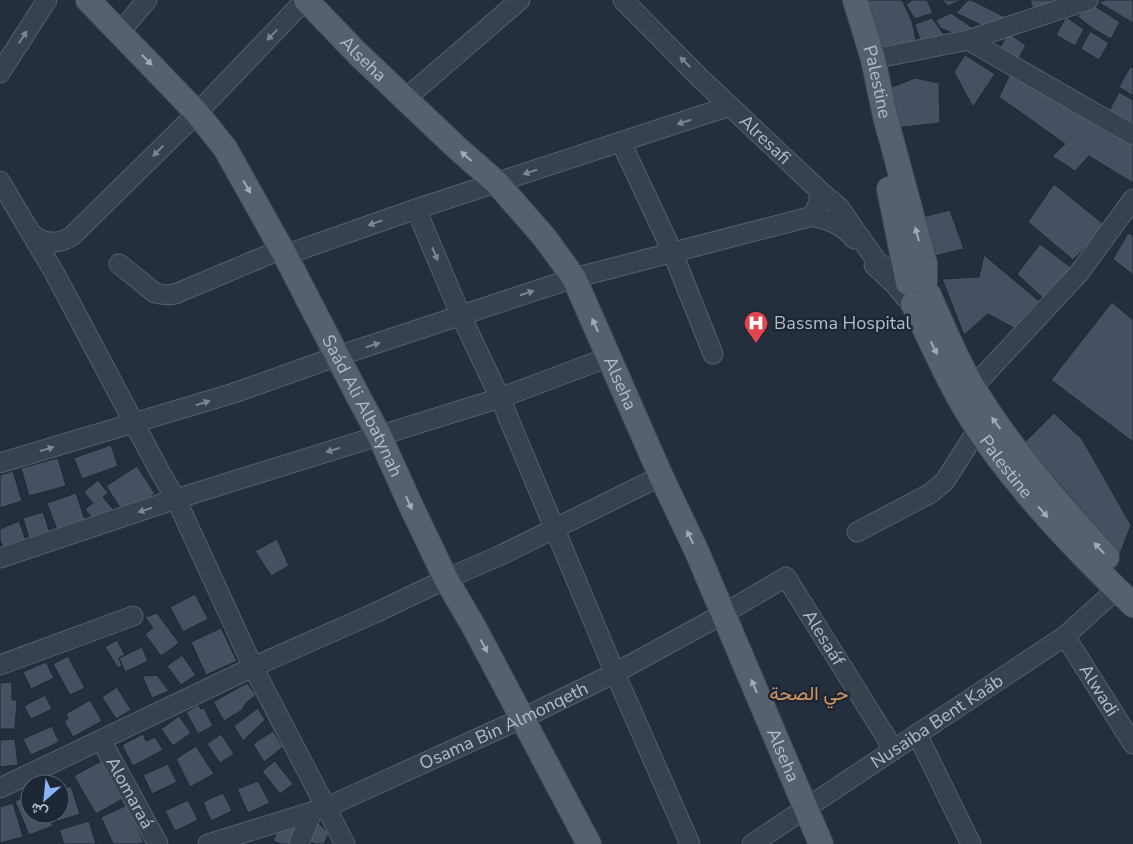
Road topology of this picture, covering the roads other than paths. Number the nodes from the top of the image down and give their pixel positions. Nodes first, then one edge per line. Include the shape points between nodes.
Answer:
1 (47, 0) edge
2 (88, 0) edge
3 (147, 0) edge
4 (306, 0) edge
5 (520, 0) edge
6 (622, 0) edge
7 (843, 0) edge
8 (855, 0) edge
9 (1088, 0) edge
10 (120, 32) junction
11 (968, 40) junction
12 (873, 59) junction
13 (0, 73) edge
14 (405, 99) junction
15 (730, 106) junction
16 (197, 113) junction
17 (1133, 135) edge
18 (621, 142) junction
19 (0, 181) edge
20 (497, 183) junction
21 (822, 192) junction
22 (1133, 199) edge
23 (416, 209) junction
24 (813, 216) junction
25 (31, 233) junction
26 (672, 251) junction
27 (284, 252) junction
28 (119, 264) dead end
29 (574, 278) junction
30 (914, 288) junction
31 (461, 316) junction
32 (713, 354) dead end
33 (338, 356) junction
34 (609, 357) junction
35 (973, 387) junction
36 (500, 398) junction
37 (134, 424) junction
38 (978, 430) junction
39 (379, 435) junction
40 (0, 463) edge
41 (661, 476) junction
42 (176, 499) junction
43 (556, 528) junction
44 (857, 532) dead end
45 (0, 558) edge
46 (786, 577) joint
47 (446, 579) junction
48 (1128, 592) edge
49 (723, 614) junction
50 (133, 616) dead end
51 (1066, 636) junction
52 (0, 665) edge
53 (253, 667) junction
54 (615, 673) junction
55 (523, 718) junction
56 (917, 734) junction
57 (101, 740) junction
58 (1133, 744) edge
59 (894, 750) junction
60 (0, 788) edge
61 (320, 809) junction
62 (805, 809) junction
63 (158, 844) edge
64 (208, 844) edge
65 (299, 844) edge
66 (346, 844) edge
67 (589, 844) edge
68 (690, 844) edge
69 (752, 844) edge
70 (821, 844) edge
71 (971, 844) edge

13 -> 1 street
2 - 10 main road, Saád Ali Albatynah
3 - 10 street
4 - 14 main road, Alseha
4 -> 16 street
5 - 14 street
15 -> 6 street, Alresafi
7 - 30 main road, Palestine
8 - 12 main road, Palestine
9 - 11 street
10 -> 16 main road, Saád Ali Albatynah
11 - 12 street
11 - 17 street
30 -> 12 main road, Palestine via 925,264
20 -> 14 main road, Alseha
15 -> 18 street
15 - 21 street, Alresafi
16 -> 25 street via 72,236 53,242 41,240
16 -> 27 main road, Saád Ali Albatynah via 225,148
18 -> 20 street
18 - 26 street
19 - 25 street
20 - 23 street
20 - 29 main road, Alseha via 545,238
21 - 24 street
21 - 30 street, Alresafi via 839,207 878,262 891,269 899,269
22 - 35 street via 1079,272
23 -> 27 street
23 -> 31 street
24 - 26 street
24 - 30 street via 844,228 896,286
25 - 37 street
26 - 29 street
26 - 32 street
27 - 28 street via 167,295 155,293
27 - 33 main road, Saád Ali Albatynah
31 -> 29 street
34 -> 29 main road, Alseha
30 - 35 main road, Palestine via 949,340
30 -> 38 main road, Palestine via 958,397
33 -> 31 street
31 - 36 street
37 -> 33 street
33 - 39 main road, Saád Ali Albatynah
34 - 36 street
34 - 41 main road, Alseha
48 -> 35 main road, Palestine via 1114,565 1054,499 992,418
36 - 39 street
36 - 43 street
40 -> 37 street
37 - 42 street
38 - 44 street via 939,487
38 -> 48 main road, Palestine via 1057,528
39 -> 42 street
39 -> 47 main road, Saád Ali Albatynah
41 - 43 street
49 -> 41 main road, Alseha
42 -> 45 street
42 - 53 street
43 - 47 street
43 - 54 street
46 - 49 street, Osama Bin Almonqeth
46 - 59 street, Alesaáf
47 - 53 street
47 -> 55 main road, Saád Ali Albatynah
48 - 51 street, Nusaiba Bent Kaáb
49 - 54 street, Osama Bin Almonqeth
62 -> 49 main road, Alseha
50 - 52 street
51 - 56 street, Nusaiba Bent Kaáb
51 - 58 street, Alwadi
53 - 57 street
53 - 61 street
54 - 55 street, Osama Bin Almonqeth
54 - 68 street
55 - 61 street, Osama Bin Almonqeth
55 - 67 main road, Saád Ali Albatynah
56 - 59 street, Nusaiba Bent Kaáb
56 - 71 street
57 - 60 street
57 - 63 street, Alomaraá
59 - 62 street, Nusaiba Bent Kaáb
61 - 64 street, Osama Bin Almonqeth
61 - 65 street
61 - 66 street
62 - 69 street, Nusaiba Bent Kaáb
62 - 70 main road, Alseha

